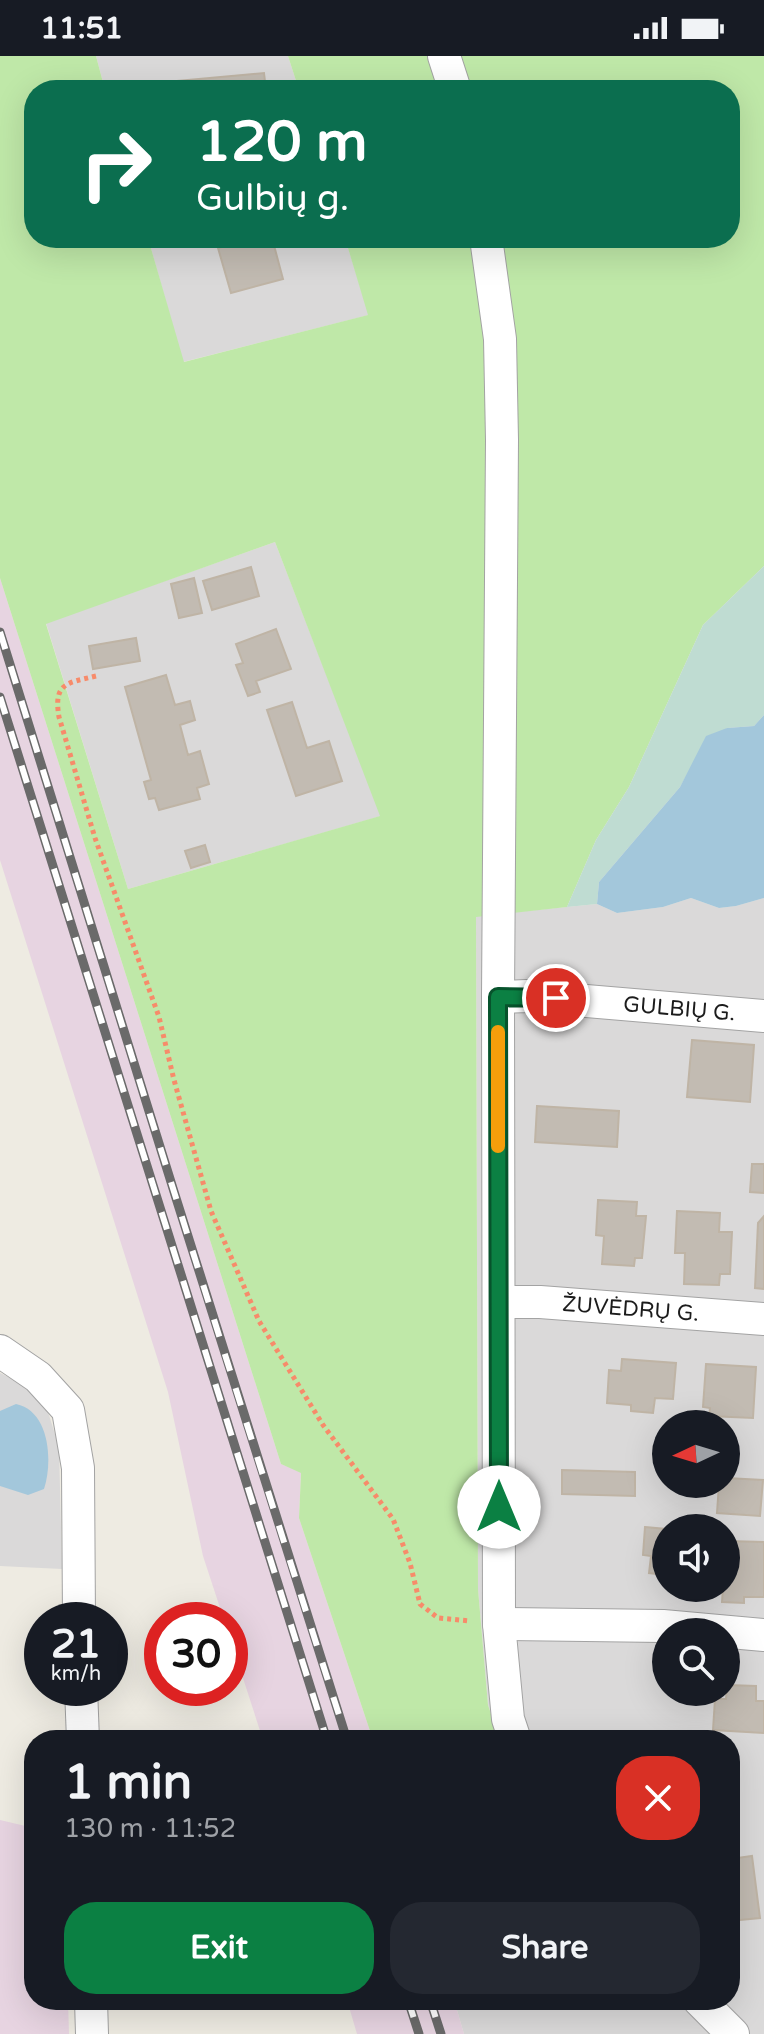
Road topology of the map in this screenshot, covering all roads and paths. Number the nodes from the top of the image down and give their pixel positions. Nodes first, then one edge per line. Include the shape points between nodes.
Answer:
1 (444, 56) edge
2 (452, 80) edge
3 (487, 248) edge
4 (96, 676) dead end
5 (498, 997) junction
6 (764, 1016) edge
7 (499, 1302) junction
8 (764, 1319) edge
9 (0, 1351) edge
10 (79, 1602) edge
11 (499, 1624) junction
12 (764, 1635) edge
13 (82, 1706) edge
14 (83, 1730) edge
15 (512, 1730) edge
16 (91, 2010) edge
17 (709, 2010) edge
18 (92, 2034) edge
19 (733, 2034) edge

1 - 2 street
3 - 5 street via 500,339 502,440
4 - 11 path via 59,691 59,717 95,838 159,1017 211,1211 259,1321 323,1425 393,1519 420,1604 438,1618
5 - 6 street, GULBIŲ G.
5 - 7 street
7 - 8 street, ŽUVĖDRŲ G.
7 - 11 street
9 - 10 street via 38,1377 68,1410 78,1468
11 - 12 street via 663,1626
11 - 15 street
13 - 14 street
16 - 18 street
17 - 19 street

